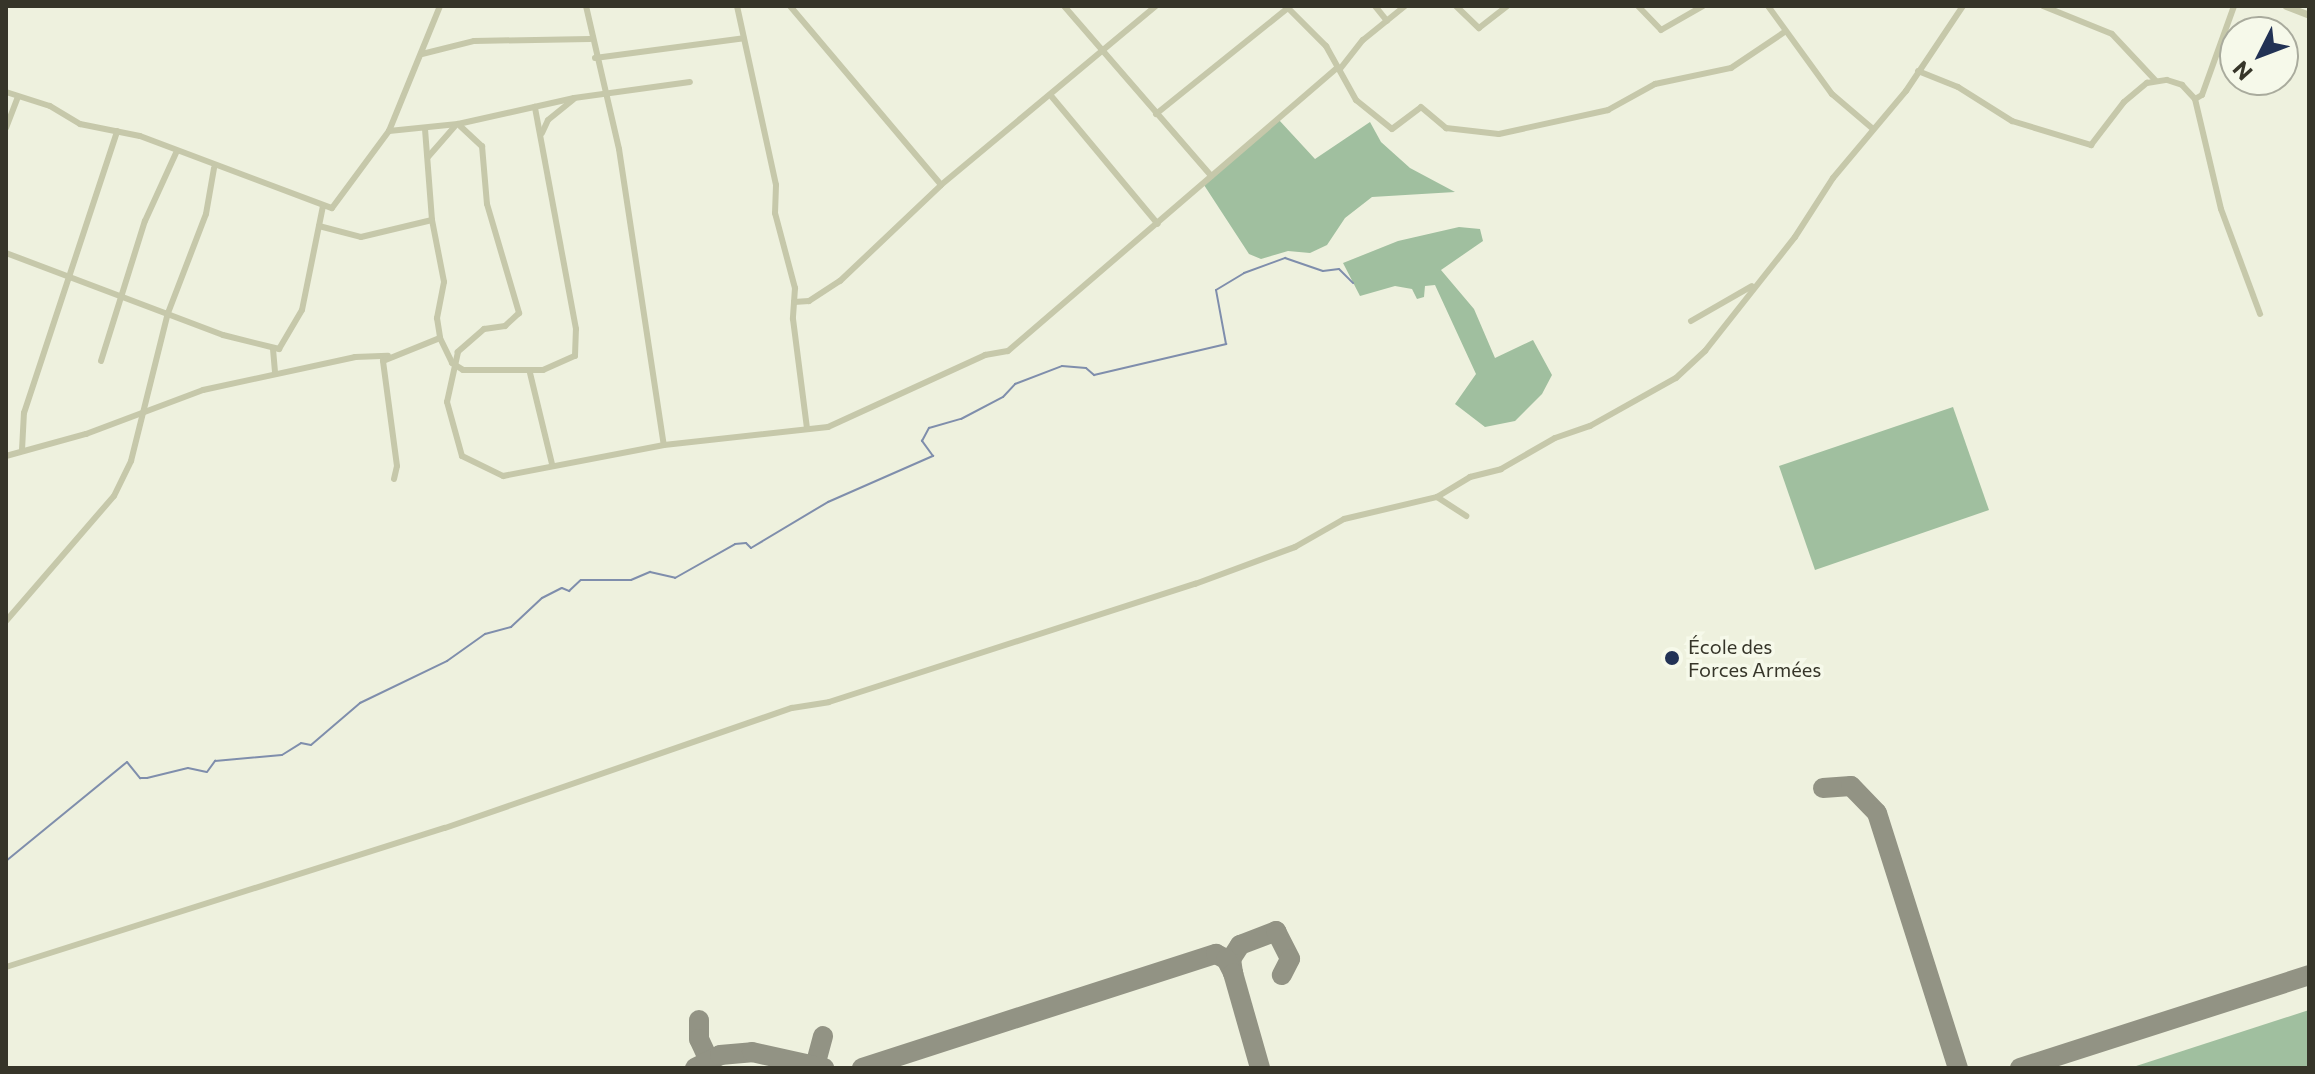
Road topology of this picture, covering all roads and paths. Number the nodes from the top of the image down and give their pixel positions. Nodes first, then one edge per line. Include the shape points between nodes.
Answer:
1 (440, 6) edge
2 (586, 6) edge
3 (737, 6) edge
4 (790, 6) edge
5 (1064, 6) edge
6 (1156, 6) edge
7 (1375, 6) edge
8 (1405, 6) edge
9 (1456, 6) edge
10 (1507, 6) edge
11 (1638, 6) edge
12 (1703, 6) edge
13 (1768, 6) edge
14 (1963, 6) edge
15 (2043, 6) edge
16 (2234, 6) edge
17 (2286, 6) edge
18 (1287, 7) edge
19 (2309, 15) edge
20 (1387, 21) junction
21 (1783, 33) junction
22 (744, 38) junction
23 (590, 39) junction
24 (1103, 52) junction
25 (422, 54) junction
26 (595, 58) junction
27 (1339, 68) junction
28 (1918, 71) junction
29 (2155, 80) junction
30 (690, 82) dead end
31 (6, 92) edge
32 (18, 97) junction
33 (607, 97) junction
34 (1052, 97) junction
35 (574, 98) junction
36 (2195, 99) junction
37 (535, 107) junction
38 (1156, 114) junction
39 (458, 124) junction
40 (6, 128) edge
41 (425, 129) junction
42 (1873, 129) junction
43 (117, 131) junction
44 (389, 131) junction
45 (542, 133) junction
46 (176, 153) junction
47 (428, 157) junction
48 (214, 168) junction
49 (1211, 176) junction
50 (941, 185) junction
51 (323, 206) junction
52 (432, 220) junction
53 (1158, 224) junction
54 (319, 226) junction
55 (6, 253) edge
56 (71, 277) junction
57 (1755, 284) junction
58 (122, 297) junction
59 (794, 302) junction
60 (168, 313) junction
61 (2260, 314) dead end
62 (1691, 321) dead end
63 (440, 338) junction
64 (273, 349) junction
65 (388, 356) junction
66 (101, 361) dead end
67 (452, 363) junction
68 (275, 373) junction
69 (530, 373) junction
70 (142, 413) junction
71 (807, 428) junction
72 (664, 445) junction
73 (22, 450) junction
74 (6, 456) edge
75 (552, 464) junction
76 (394, 479) dead end
77 (1437, 497) junction
78 (1466, 516) dead end
79 (6, 621) edge
80 (6, 967) edge

1 - 25 street
2 - 23 street
3 - 22 street
4 - 50 street
5 - 24 street
6 - 24 street
7 - 20 street
8 - 20 street
9 - 10 street via 1479,28
11 - 12 street via 1661,30
13 - 21 street
14 - 28 street
15 - 29 street via 2112,34
16 - 36 street via 2202,95
17 - 19 street
18 - 27 street via 1326,46
18 - 38 street
20 - 27 street
21 - 27 street via 1731,68 1655,84 1608,110 1499,134 1446,128 1421,107 1398,127 1384,126 1356,100
21 - 42 street via 1848,110
22 - 26 street
22 - 59 street via 776,185 775,213 789,258
23 - 25 street via 474,41
23 - 26 street
24 - 34 street
24 - 38 street
25 - 44 street
26 - 33 street
27 - 49 street
28 - 29 street via 1958,87 2012,121 2091,145 2124,102
28 - 42 street
29 - 36 street via 2182,85
30 - 33 street
31 - 32 street
32 - 40 street
32 - 43 street via 50,106 80,124
33 - 35 street
33 - 72 street
34 - 50 street
34 - 53 street
35 - 37 street
35 - 45 street via 548,120
36 - 61 street via 2221,209
37 - 39 street
37 - 45 street
38 - 49 street
39 - 41 street
39 - 47 street
39 - 67 street via 482,146 487,204 519,313 505,326 484,329
41 - 44 street
41 - 47 street
42 - 57 street
43 - 46 street
43 - 56 street
44 - 51 street via 340,203
45 - 69 street via 574,313 575,353 570,362
46 - 48 street
46 - 58 street via 145,221
47 - 52 street
48 - 51 street
48 - 60 street via 191,265
49 - 53 street
50 - 59 street via 840,281 809,301
51 - 54 street
52 - 54 street via 361,237
52 - 63 street via 444,282 437,318
53 - 71 street via 1008,351 985,355 842,422
54 - 64 street via 302,310 279,349
55 - 56 street
56 - 58 street
56 - 73 street via 24,413
57 - 62 street
57 - 77 street via 1705,351 1676,378 1590,426 1555,438 1501,469 1470,477
58 - 60 street
58 - 66 street
59 - 71 street
60 - 64 street
60 - 70 street
63 - 65 street
63 - 67 street
64 - 68 street
65 - 68 street via 369,354
65 - 76 street via 381,367 397,466
67 - 69 street via 472,372 493,368
67 - 75 street via 447,402 462,456 496,476
68 - 70 street via 203,390
69 - 75 street
70 - 73 street
70 - 79 street via 131,461 114,496
71 - 72 street
72 - 75 street via 599,461
73 - 74 street
77 - 78 street
77 - 80 street via 1344,519 1295,547 1195,584 829,702 792,708 445,828

